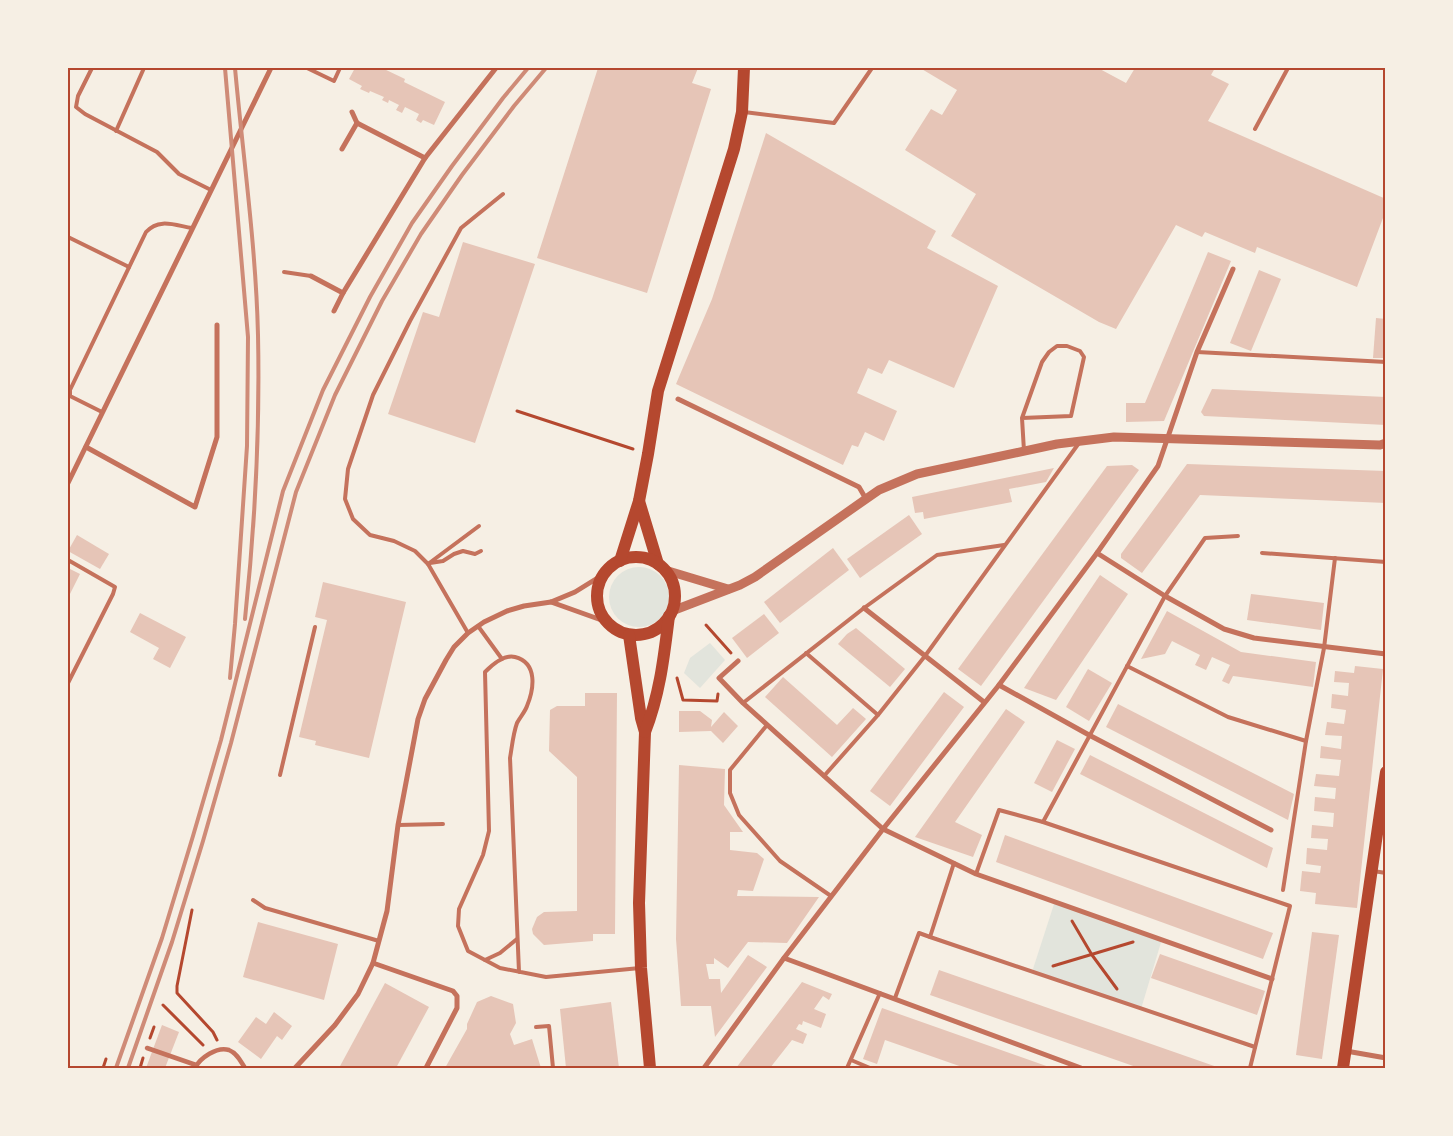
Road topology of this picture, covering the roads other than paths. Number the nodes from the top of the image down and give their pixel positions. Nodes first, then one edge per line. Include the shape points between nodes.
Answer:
1 (92, 68) edge
2 (144, 68) edge
3 (271, 68) edge
4 (307, 68) edge
5 (340, 68) edge
6 (496, 68) edge
7 (744, 68) edge
8 (872, 68) edge
9 (1288, 68) edge
10 (352, 112) dead end
11 (742, 112) junction
12 (357, 123) junction
13 (1255, 129) dead end
14 (116, 131) junction
15 (342, 149) dead end
16 (425, 158) junction
17 (211, 190) junction
18 (503, 194) dead end
19 (192, 228) junction
20 (68, 237) edge
21 (129, 267) junction
22 (1233, 269) dead end
23 (284, 272) dead end
24 (311, 276) joint
25 (343, 293) junction
26 (334, 312) dead end
27 (217, 325) dead end
28 (1197, 352) junction
29 (1386, 362) edge
30 (69, 398) edge
31 (678, 400) dead end
32 (102, 412) junction
33 (1022, 418) junction
34 (1167, 438) junction
35 (1080, 441) junction
36 (1384, 446) edge
37 (86, 447) junction
38 (1024, 451) junction
39 (68, 483) edge
40 (866, 498) junction
41 (638, 500) junction
42 (479, 526) dead end
43 (1238, 536) dead end
44 (1004, 545) junction
45 (481, 551) dead end
46 (1097, 553) junction
47 (1262, 553) dead end
48 (1334, 558) junction
49 (68, 560) edge
50 (620, 561) junction
51 (1386, 562) edge
52 (428, 564) junction
53 (661, 567) junction
54 (604, 574) junction
55 (728, 589) junction
56 (1165, 596) junction
57 (552, 602) junction
58 (864, 608) junction
59 (671, 614) junction
60 (607, 622) junction
61 (478, 626) junction
62 (315, 627) dead end
63 (468, 633) junction
64 (629, 634) junction
65 (1324, 648) junction
66 (806, 653) junction
67 (1386, 654) edge
68 (925, 656) junction
69 (502, 659) junction
70 (738, 661) road end
71 (1127, 666) junction
72 (68, 683) edge
73 (999, 685) junction
74 (984, 702) junction
75 (743, 703) junction
76 (878, 715) junction
77 (767, 725) junction
78 (645, 732) junction
79 (1089, 735) junction
80 (1306, 741) junction
81 (1386, 772) edge
82 (280, 775) dead end
83 (824, 776) junction
84 (1042, 822) junction
85 (443, 824) dead end
86 (398, 825) junction
87 (1382, 825) edge
88 (883, 828) junction
89 (1271, 830) dead end
90 (954, 863) junction
91 (1371, 871) junction
92 (1386, 873) edge
93 (976, 874) junction
94 (1283, 890) dead end
95 (832, 896) junction
96 (253, 900) dead end
97 (930, 937) junction
98 (518, 939) junction
99 (379, 941) junction
100 (784, 958) junction
101 (483, 960) junction
102 (373, 964) junction
103 (641, 968) junction
104 (519, 972) junction
105 (1272, 979) junction
106 (880, 993) junction
107 (894, 998) junction
108 (536, 1027) dead end
109 (1255, 1047) junction
110 (147, 1048) dead end
111 (1345, 1051) junction
112 (1386, 1058) edge
113 (850, 1060) junction
114 (195, 1067) edge
115 (245, 1068) edge
116 (295, 1068) edge
117 (426, 1068) edge
118 (553, 1068) edge
119 (650, 1068) edge
120 (704, 1068) edge
121 (847, 1068) edge
122 (870, 1068) edge
123 (1081, 1068) edge
124 (1250, 1068) edge
125 (1343, 1068) edge

1 - 14 lane via 76,107
2 - 14 lane
3 - 17 street
4 - 5 lane via 334,81
6 - 16 street
7 - 11 main road
8 - 11 lane via 834,123
9 - 13 lane
10 - 12 street
11 - 41 main road via 734,150 658,391
12 - 15 street
12 - 16 street
14 - 17 lane via 157,152 179,174
16 - 25 street
17 - 19 street
18 - 52 lane via 461,228 373,395 348,469 345,499 353,519 370,535 394,541 414,551
19 - 21 lane via 153,224
19 - 32 street
20 - 21 lane
21 - 30 lane
22 - 28 street
23 - 24 lane
24 - 25 street
25 - 26 street
27 - 37 street via 217,437 195,507
28 - 29 lane
28 - 34 street
30 - 32 lane
31 - 40 street via 859,487
32 - 37 street
33 - 33 lane via 1042,362 1049,352 1057,346 1080,351 1084,357 1070,416
33 - 38 lane
34 - 35 street via 1114,437
34 - 36 street
34 - 46 street via 1158,466
35 - 38 street
35 - 44 lane
37 - 39 street
38 - 40 street via 917,474
40 - 55 street via 755,577
41 - 50 main road
41 - 53 main road
42 - 52 lane
43 - 56 lane via 1205,538
44 - 58 lane via 937,555
44 - 68 lane
45 - 52 lane via 475,554 463,551
46 - 56 street
46 - 73 street
47 - 48 lane
48 - 51 lane
48 - 65 lane
49 - 72 lane via 115,587
50 - 53 main road via 646,559
50 - 54 main road
52 - 63 lane
53 - 55 street
53 - 59 main road via 671,579 674,589
54 - 57 street
54 - 60 main road via 597,593 598,605
55 - 59 street
56 - 65 street via 1224,629 1254,638
56 - 71 lane
57 - 60 street
57 - 61 street via 524,606
58 - 66 lane
58 - 68 street
59 - 64 main road via 657,630
59 - 78 main road via 655,708
60 - 64 main road
61 - 63 street
61 - 69 lane
62 - 82 lane
63 - 86 street via 454,647 423,706
64 - 78 main road
65 - 67 street
65 - 80 lane
66 - 75 lane
66 - 76 lane
68 - 74 street
68 - 76 lane
69 - 98 lane via 515,656 525,662 533,677 527,706 517,723 510,758
69 - 101 lane via 485,672 488,831 483,855 459,909 458,926 468,951
70 - 75 street via 719,678
71 - 79 lane
71 - 80 lane via 1228,717
73 - 74 street
73 - 79 street
74 - 88 street
75 - 77 street
76 - 83 lane
77 - 83 street
77 - 95 lane via 730,770 730,793 739,815 780,861
78 - 103 main road via 639,903
79 - 84 lane
79 - 89 street
80 - 94 lane
81 - 87 main road
83 - 88 street
84 - 93 lane via 999,810
84 - 105 lane via 1290,906
85 - 86 lane
86 - 99 street via 387,911
87 - 91 main road
88 - 90 street
88 - 95 street
90 - 93 street
90 - 97 lane
91 - 92 lane
91 - 111 main road
93 - 105 street
95 - 100 street
96 - 99 lane via 265,908
97 - 107 lane via 919,933
97 - 109 lane
98 - 101 lane via 500,953
98 - 104 lane
99 - 102 street
100 - 106 street
100 - 120 street
101 - 104 lane
102 - 116 street via 358,994 335,1025
102 - 117 street via 453,991 457,996 457,1008
103 - 104 lane via 546,978
103 - 119 main road
105 - 109 lane
106 - 107 street
106 - 113 lane
107 - 123 street
108 - 118 lane via 549,1026
109 - 124 lane
110 - 114 street
111 - 112 street
111 - 125 main road
113 - 121 lane
113 - 122 lane
114 - 115 street via 222,1049 237,1056

